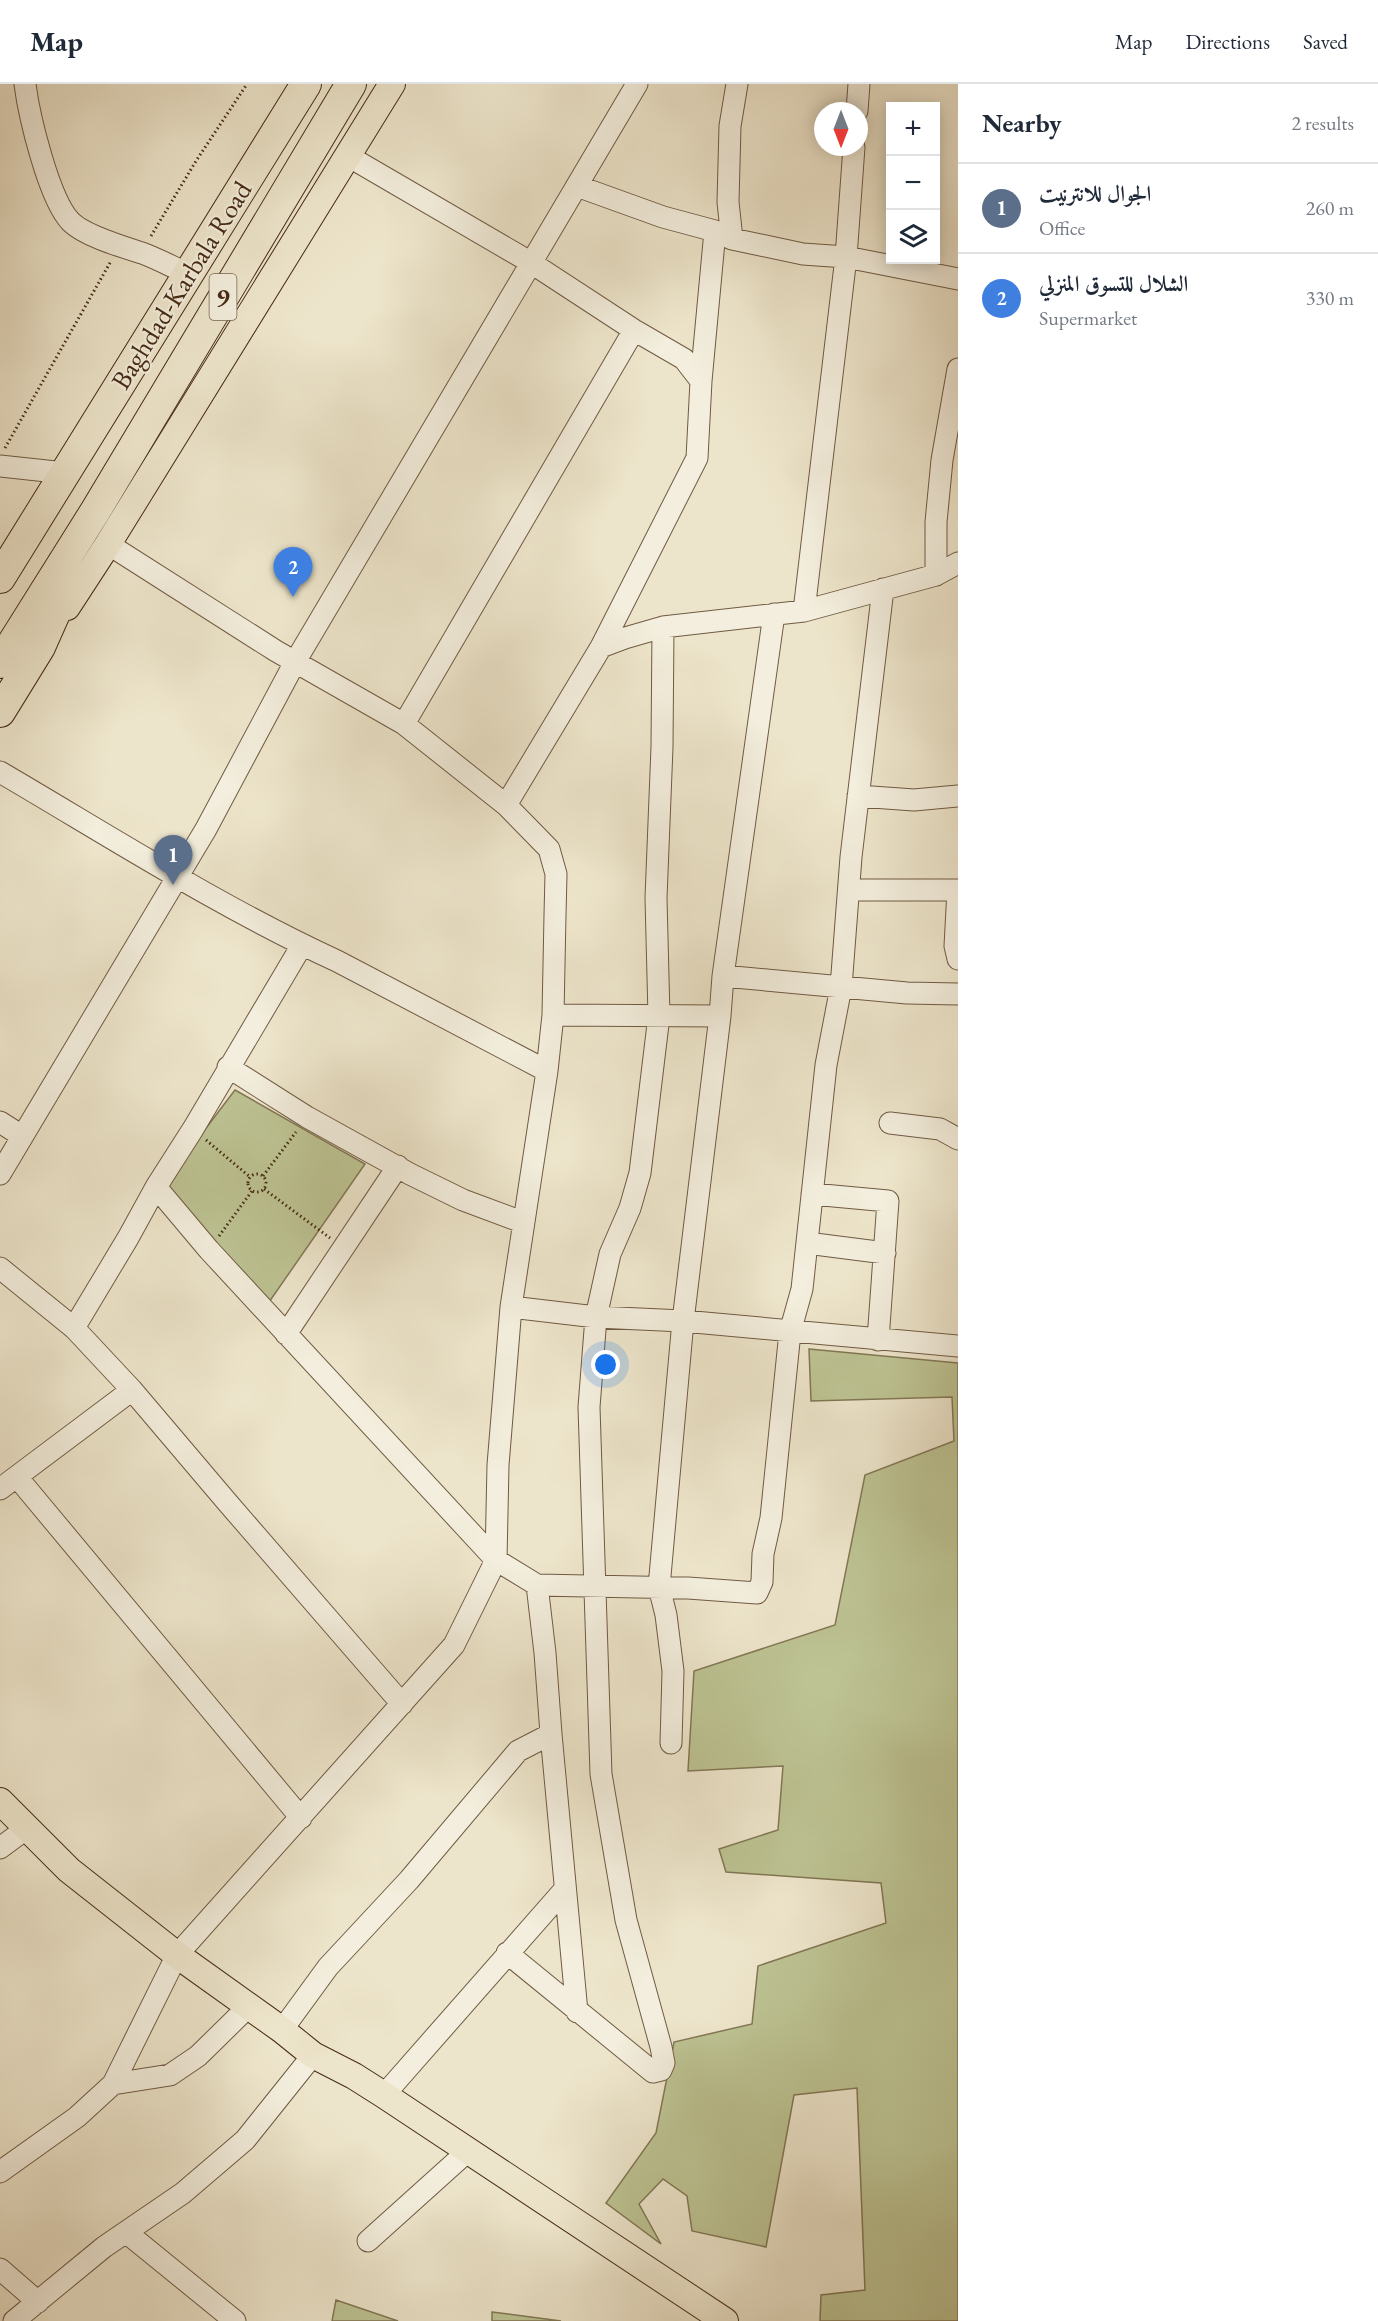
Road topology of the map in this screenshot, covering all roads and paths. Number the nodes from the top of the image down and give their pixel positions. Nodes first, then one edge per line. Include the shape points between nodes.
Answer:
1 (25, 84) edge
2 (247, 84) edge
3 (306, 84) edge
4 (351, 84) edge
5 (392, 84) edge
6 (637, 84) edge
7 (737, 84) edge
8 (859, 84) edge
9 (858, 102) edge
10 (348, 156) junction
11 (853, 156) edge
12 (577, 186) junction
13 (213, 233) junction
14 (724, 235) junction
15 (119, 247) junction
16 (141, 253) junction
17 (249, 254) junction
18 (846, 257) junction
19 (530, 262) junction
20 (958, 279) edge
21 (183, 282) junction
22 (209, 320) junction
23 (634, 330) junction
24 (958, 369) edge
25 (701, 381) junction
26 (955, 403) edge
27 (3, 457) edge
28 (61, 479) junction
29 (96, 510) junction
30 (108, 544) junction
31 (0, 549) edge
32 (958, 563) edge
33 (936, 575) junction
34 (0, 578) edge
35 (883, 589) junction
36 (804, 611) junction
37 (774, 614) junction
38 (663, 627) junction
39 (40, 647) junction
40 (601, 647) junction
41 (295, 662) junction
42 (0, 663) edge
43 (0, 712) edge
44 (404, 724) junction
45 (0, 772) edge
46 (858, 796) junction
47 (958, 796) edge
48 (506, 806) junction
49 (178, 877) junction
50 (849, 890) junction
51 (958, 890) edge
52 (302, 945) junction
53 (958, 958) edge
54 (723, 976) junction
55 (841, 987) junction
56 (958, 994) edge
57 (553, 1015) junction
58 (659, 1016) junction
59 (720, 1016) junction
60 (228, 1067) junction
61 (547, 1071) junction
62 (307, 1117) junction
63 (0, 1122) edge
64 (890, 1123) dead end
65 (193, 1129) junction
66 (955, 1130) edge
67 (22, 1136) junction
68 (398, 1166) junction
69 (0, 1174) edge
70 (263, 1176) junction
71 (250, 1177) junction
72 (156, 1186) junction
73 (264, 1189) junction
74 (252, 1191) junction
75 (812, 1194) junction
76 (522, 1222) junction
77 (807, 1243) junction
78 (344, 1248) junction
79 (208, 1251) junction
80 (885, 1253) junction
81 (0, 1268) edge
82 (511, 1307) junction
83 (596, 1317) junction
84 (683, 1322) junction
85 (74, 1328) junction
86 (790, 1332) junction
87 (286, 1334) junction
88 (878, 1340) junction
89 (958, 1346) edge
90 (132, 1390) junction
91 (8, 1483) edge
92 (496, 1560) junction
93 (537, 1585) junction
94 (593, 1585) junction
95 (659, 1587) junction
96 (402, 1704) junction
97 (550, 1734) junction
98 (671, 1743) dead end
99 (0, 1801) edge
100 (301, 1818) junction
101 (27, 1828) junction
102 (0, 1848) edge
103 (565, 1889) junction
104 (507, 1953) junction
105 (177, 1955) junction
106 (249, 2006) junction
107 (577, 2012) junction
108 (282, 2030) junction
109 (314, 2055) junction
110 (113, 2084) junction
111 (384, 2094) junction
112 (468, 2151) junction
113 (5, 2161) edge
114 (127, 2233) junction
115 (368, 2241) dead end
116 (0, 2269) edge
117 (38, 2302) junction
118 (232, 2320) edge
119 (14, 2321) edge
120 (725, 2321) edge

1 - 15 street via 38,145 60,207 72,223
2 - 16 path
3 - 13 highway, Baghdad-Karbala Road / 9
4 - 17 highway, Baghdad-Karbala Road / 9
5 - 10 main road
6 - 12 street
7 - 14 street via 730,126
8 - 9 street
10 - 19 street
10 - 30 main road
11 - 18 street
12 - 14 street
12 - 19 street
13 - 17 highway via 226,252
13 - 21 highway, Baghdad-Karbala Road / 9
14 - 18 street via 803,254
14 - 25 street
15 - 16 street
15 - 27 path
16 - 21 street
17 - 22 highway, Baghdad-Karbala Road / 9
18 - 20 street
18 - 36 street
19 - 23 street
19 - 41 street
21 - 22 highway via 207,308
21 - 28 highway, Baghdad-Karbala Road / 9
22 - 29 highway, Baghdad-Karbala Road / 9
23 - 25 street via 684,359
23 - 44 street
24 - 26 street
25 - 40 street via 697,458
26 - 33 street via 942,460
27 - 28 street
28 - 31 highway, 9
28 - 34 highway, 9
29 - 39 highway, 9 via 61,604
29 - 42 highway, 9
30 - 39 main road
30 - 41 street
32 - 33 street
33 - 35 street
35 - 36 street
35 - 46 street
36 - 37 street
37 - 38 street
37 - 54 street
38 - 40 street
38 - 58 street via 656,898
39 - 43 highway, 9
40 - 48 street
41 - 44 street
41 - 49 street
44 - 48 street
45 - 49 street
46 - 47 street via 914,800
46 - 50 street
48 - 57 street via 549,849 556,874
49 - 52 street
49 - 67 street
50 - 51 street
50 - 55 street
51 - 53 street
52 - 60 street
52 - 61 street
54 - 55 street
54 - 59 street
55 - 56 street
55 - 75 street via 826,1065
57 - 58 street
57 - 61 street
58 - 59 street
58 - 83 street via 640,1173 610,1254
59 - 84 street
60 - 62 street
60 - 65 street
61 - 76 street
62 - 68 street
62 - 70 path
63 - 67 street
64 - 66 street
65 - 71 path
65 - 72 street
67 - 69 street
68 - 76 street via 463,1200
68 - 78 street
70 - 71 path
70 - 73 path via 267,1182
71 - 74 path
72 - 79 street
72 - 85 street
73 - 74 path
73 - 78 path
74 - 79 path
75 - 77 street
75 - 80 street via 888,1201
76 - 82 street
77 - 80 street
77 - 86 street via 802,1289
78 - 87 street
79 - 87 street
80 - 88 street
81 - 85 street
82 - 83 street
82 - 92 street via 498,1465
83 - 84 street
83 - 94 street via 589,1407
84 - 86 street
84 - 95 street
85 - 90 street
86 - 88 street
86 - 95 street via 771,1518 757,1593
87 - 92 street
88 - 89 street
90 - 91 street
90 - 96 street
91 - 100 street
92 - 93 street
92 - 96 street via 454,1645
93 - 94 street
93 - 97 street
94 - 95 street
94 - 107 street via 602,1774 626,1920 661,2047 661,2070 653,2072
95 - 98 street via 673,1671
96 - 100 street
97 - 103 street
97 - 108 street via 518,1751 409,1880 328,1967
99 - 101 main road
100 - 105 street
101 - 102 street
101 - 105 main road via 69,1870
103 - 104 street
103 - 107 street
104 - 107 street
104 - 111 street
105 - 106 main road
105 - 110 street
106 - 108 main road
106 - 110 street via 198,2056 170,2075
108 - 109 main road
109 - 111 main road
109 - 114 street via 244,2140 183,2193
110 - 113 street via 77,2117
111 - 112 main road
112 - 115 street
112 - 120 main road
114 - 117 street via 104,2247
114 - 118 street
116 - 117 street
117 - 119 street

